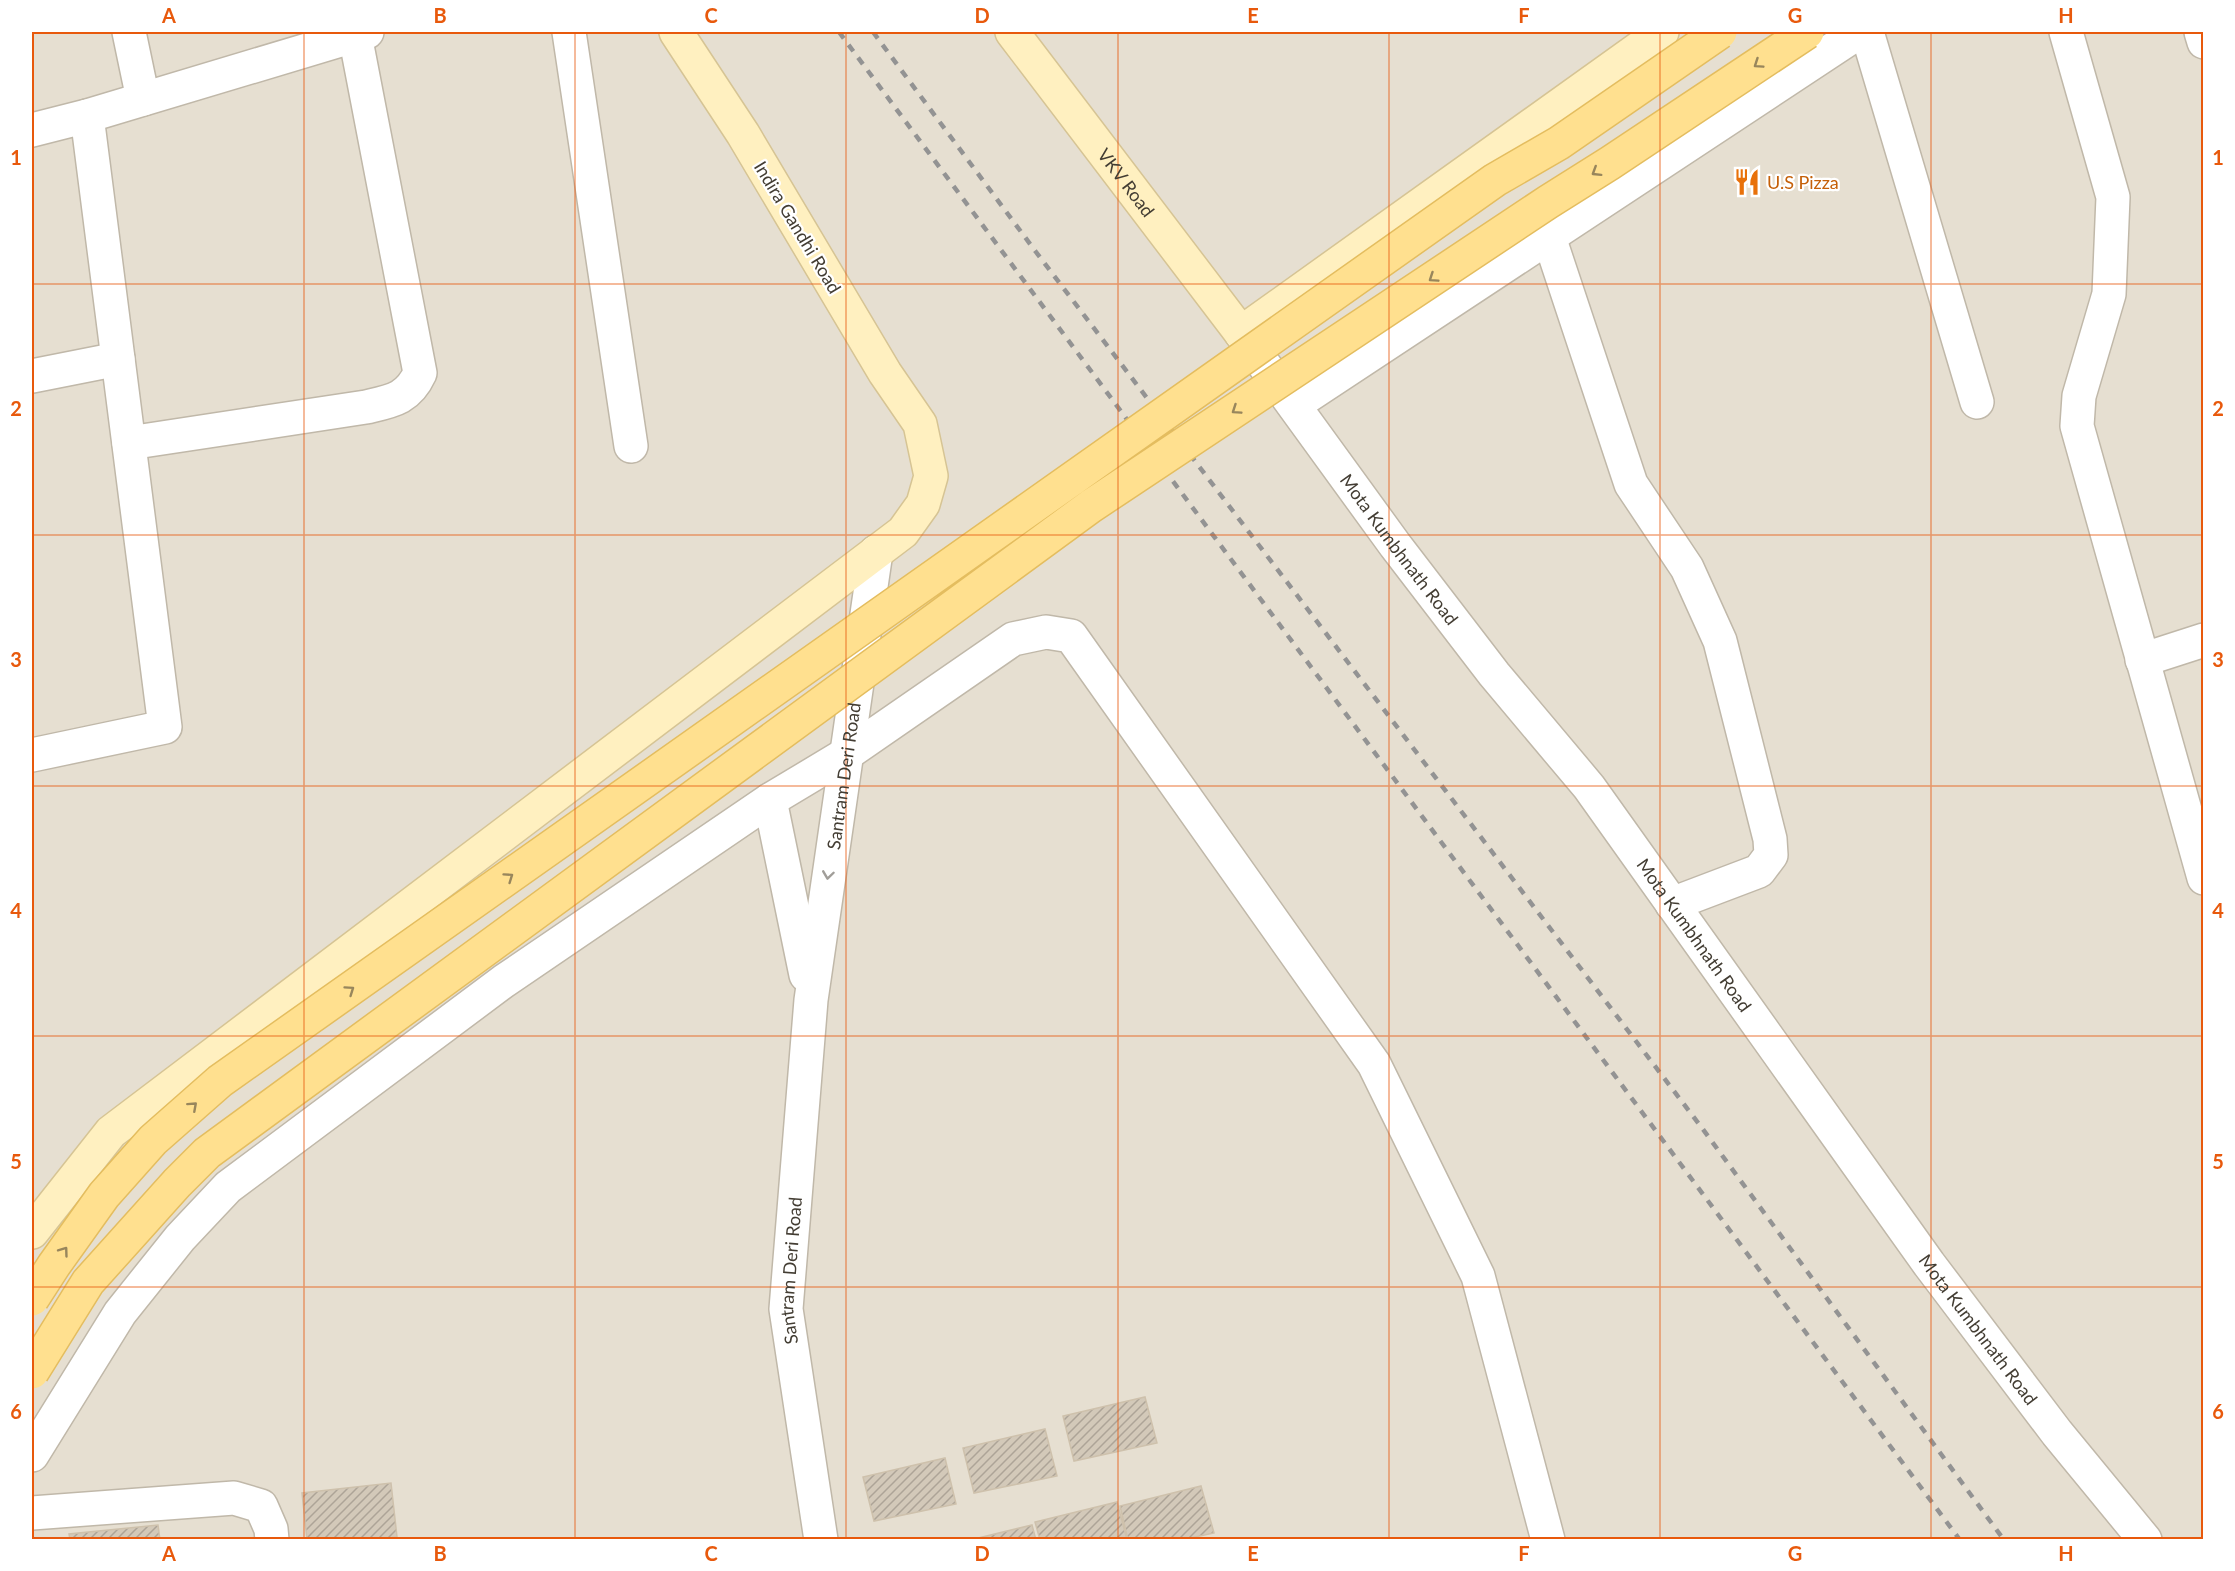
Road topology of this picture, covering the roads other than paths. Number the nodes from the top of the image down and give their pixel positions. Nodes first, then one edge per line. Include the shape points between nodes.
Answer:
1 (129, 32) edge
2 (570, 32) edge
3 (676, 32) edge
4 (1012, 32) edge
5 (1662, 32) edge
6 (1720, 32) edge
7 (1807, 32) edge
8 (1859, 32) edge
9 (1867, 32) edge
10 (2066, 32) edge
11 (2201, 32) edge
12 (361, 33) edge
13 (2204, 42) edge
14 (288, 43) edge
15 (143, 99) junction
16 (87, 116) junction
17 (32, 130) edge
18 (1549, 237) junction
19 (1241, 333) junction
20 (118, 359) junction
21 (32, 376) edge
22 (1977, 402) dead end
23 (1294, 405) junction
24 (129, 443) junction
25 (631, 446) dead end
26 (876, 552) junction
27 (2204, 640) edge
28 (2142, 660) junction
29 (32, 755) edge
30 (845, 755) junction
31 (770, 800) junction
32 (2204, 878) edge
33 (1672, 904) junction
34 (811, 1000) junction
35 (32, 1232) edge
36 (32, 1299) edge
37 (32, 1372) edge
38 (32, 1455) edge
39 (32, 1514) edge
40 (272, 1539) edge
41 (821, 1539) edge
42 (1548, 1539) edge
43 (2145, 1539) edge

1 - 15 street
2 - 25 street
3 - 26 street, Indira Gandhi Road via 920,424 931,476 923,504 903,532
4 - 19 street, VKV Road
5 - 19 street
36 -> 6 main road, bridge via 104,1195 153,1140 220,1081 1495,180 1559,143
7 -> 37 main road, bridge via 1091,506 207,1153 88,1282
8 - 18 street
9 - 22 street
10 - 28 street via 2113,197 2109,294 2079,396 2077,426
11 - 13 street
12 - 14 street
12 - 24 street via 420,373 413,389 393,401 366,407
14 - 15 street
15 - 16 street
16 - 17 street
16 - 20 street
18 - 23 street
18 - 33 street via 1631,484 1687,568 1720,641 1770,838 1771,855 1759,871
19 - 23 street, Mota Kumbhnath Road
20 - 21 street
20 - 24 street
23 - 33 street, Mota Kumbhnath Road via 1494,674 1589,787
24 - 29 street via 165,727
26 - 30 street, Santram Deri Road
26 - 35 street via 111,1132
27 - 28 street
28 - 32 street
30 - 31 street
30 -> 34 street, Santram Deri Road
30 - 42 street via 1013,639 1046,632 1071,636 1374,1064 1478,1276
31 - 34 street, Santram Deri Road
31 - 38 street via 504,981 228,1187 180,1238 120,1313
33 - 43 street, Mota Kumbhnath Road via 1929,1264 2057,1433
34 - 41 street, Santram Deri Road via 786,1309
39 - 40 street via 234,1498 261,1506

